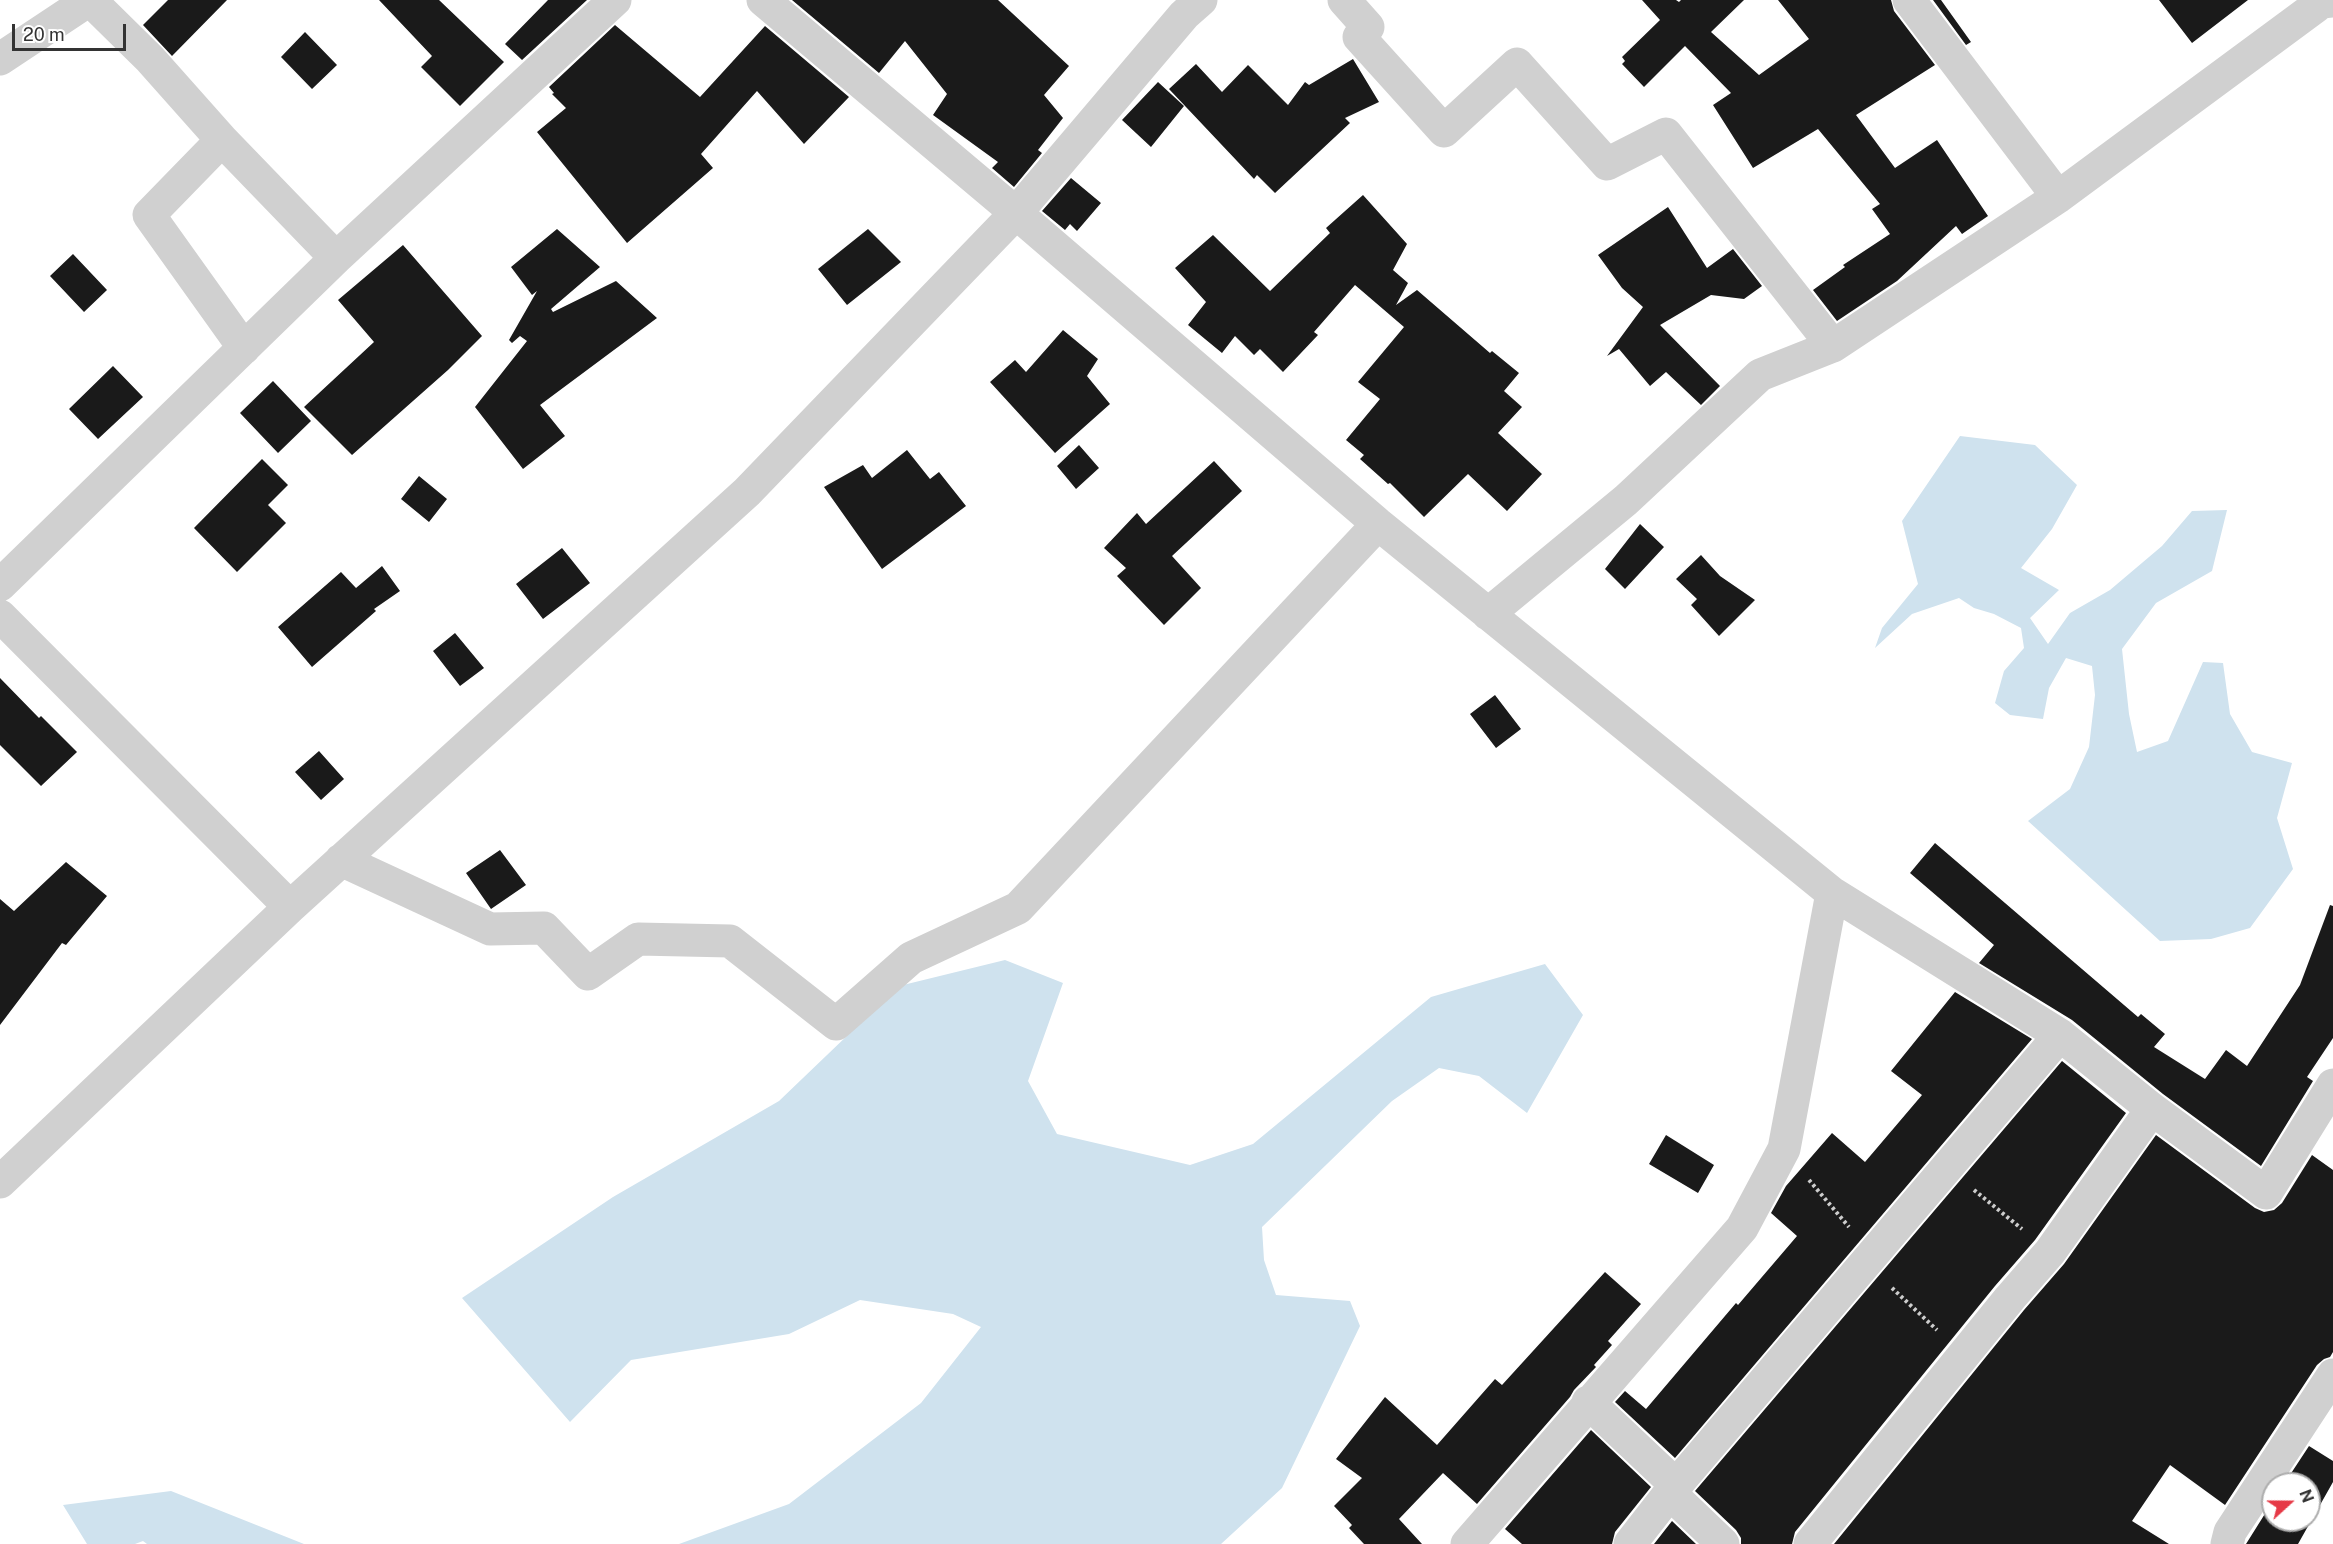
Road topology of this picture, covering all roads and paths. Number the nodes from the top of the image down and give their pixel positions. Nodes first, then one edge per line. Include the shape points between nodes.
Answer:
1 (90, 0) edge
2 (615, 0) edge
3 (763, 0) edge
4 (1201, 0) edge
5 (1344, 0) edge
6 (1909, 0) edge
7 (2325, 1) edge
8 (0, 59) edge
9 (222, 140) junction
10 (2058, 197) junction
11 (1016, 213) junction
12 (336, 258) junction
13 (1833, 346) junction
14 (244, 348) junction
15 (1378, 524) junction
16 (0, 585) edge
17 (1488, 614) junction
18 (0, 616) edge
19 (341, 860) junction
20 (1832, 893) junction
21 (290, 906) junction
22 (2060, 1035) junction
23 (2333, 1085) edge
24 (2152, 1109) junction
25 (1784, 1149) junction
26 (1947, 1168) junction
27 (0, 1182) edge
28 (2050, 1252) junction
29 (1869, 1259) junction
30 (1964, 1354) junction
31 (2333, 1375) edge
32 (1588, 1402) junction
33 (1676, 1485) junction
34 (1467, 1544) edge
35 (1630, 1544) edge
36 (1723, 1544) edge
37 (1810, 1544) edge
38 (2227, 1544) edge

1 - 8 street
1 - 9 street via 150,59
2 - 12 street
3 - 11 street
4 - 11 street
5 - 13 street via 1368,27 1359,37 1444,131 1516,64 1607,164 1666,134
6 - 10 street
7 - 10 street
9 - 12 street
9 - 14 street via 149,215
10 - 13 street
11 - 15 street
11 - 19 street via 747,492
12 - 14 street
13 - 17 street via 1760,375 1626,500
14 - 16 street
15 - 17 street
15 - 19 street via 1018,908 911,958 836,1024 730,941 638,939 588,974 544,928 490,929
17 - 20 street
18 - 21 street
19 - 21 street
20 - 22 street
20 - 25 street
21 - 27 street
22 - 24 street
22 - 26 street
23 - 24 street via 2266,1193
24 - 28 street
25 - 29 path
25 - 32 street via 1742,1227
26 - 28 path
26 - 29 street
28 - 30 street
29 - 30 path
29 - 33 street
30 - 37 street
31 - 38 street via 2230,1532
32 - 33 street
32 - 34 street
33 - 35 street
33 - 36 street via 1677,1499

